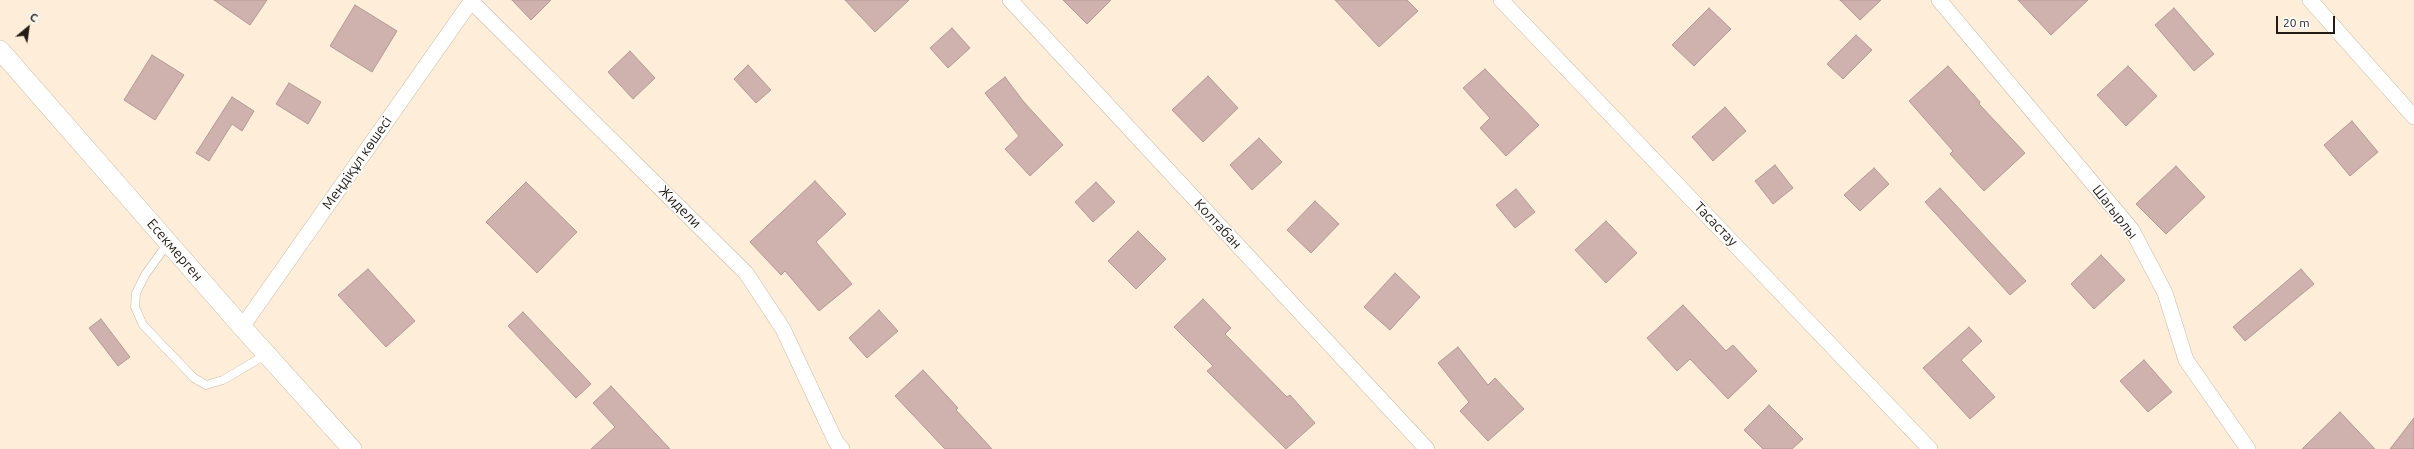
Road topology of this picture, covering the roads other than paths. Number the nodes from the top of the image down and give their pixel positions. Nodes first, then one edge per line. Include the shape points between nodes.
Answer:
1 (471, 0) edge
2 (1010, 0) edge
3 (1501, 0) edge
4 (2310, 0) edge
5 (1941, 1) edge
6 (0, 50) edge
7 (2414, 117) edge
8 (168, 242) junction
9 (242, 327) junction
10 (267, 354) junction
11 (352, 449) edge
12 (842, 449) edge
13 (1427, 449) edge
14 (1930, 449) edge
15 (2248, 449) edge

1 - 9 street, Меңдіқұл көшесі
1 - 12 street, Жидели via 746,273 783,329 836,442
2 - 13 street, Колтабан
3 - 14 street, Тасастау
4 - 7 street
5 - 15 street, Шагырлы via 2132,230 2165,294 2186,360
6 - 8 street, Eсекмерген
8 - 9 street, Eсекмерген
8 - 10 lane via 136,293 135,307 143,325 194,378 206,384 223,380
9 - 10 street, Eсекмерген
10 - 11 street, Eсекмерген

